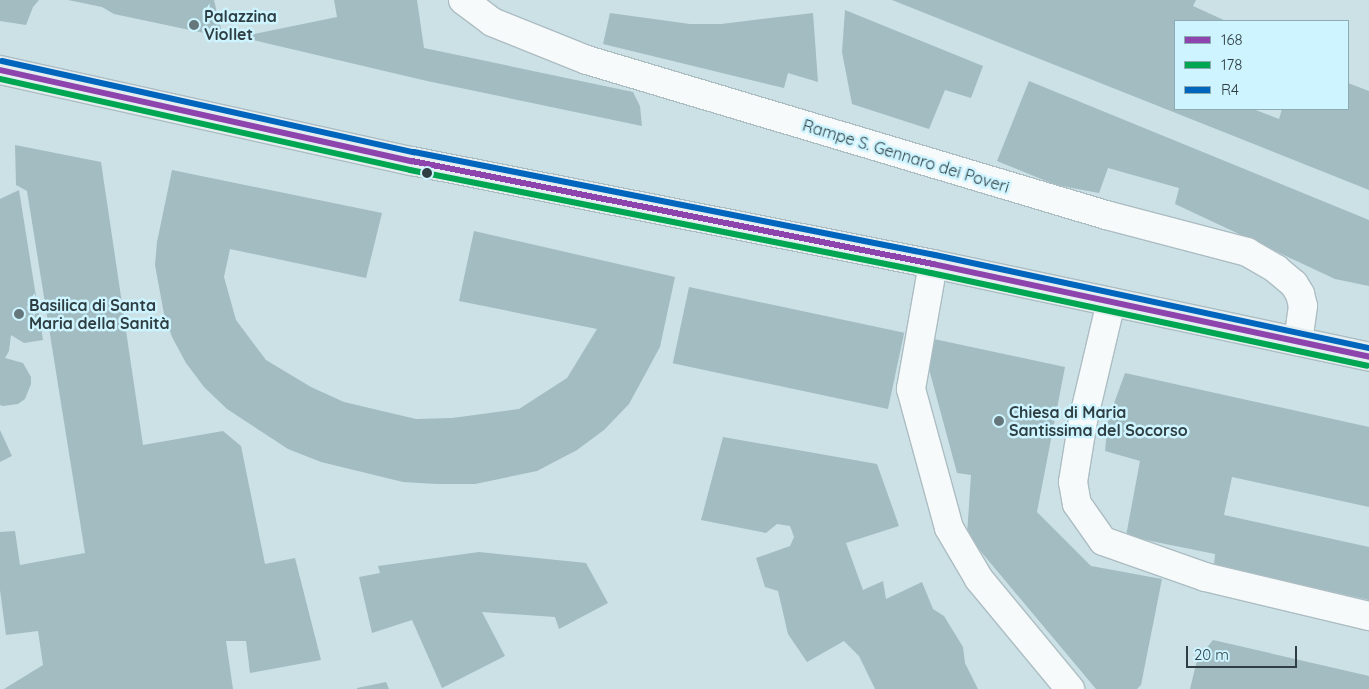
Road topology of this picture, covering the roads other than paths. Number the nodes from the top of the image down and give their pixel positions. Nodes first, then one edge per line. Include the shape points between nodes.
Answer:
1 (463, 0) edge
2 (0, 70) edge
3 (933, 264) junction
4 (1111, 302) junction
5 (1298, 342) junction
6 (1369, 357) edge
7 (1369, 616) edge
8 (1070, 689) edge

1 - 5 street, Rampe S. Gennaro dei Poveri via 492,22 587,60 1096,212 1247,252 1276,269 1294,284 1300,294 1303,306
2 - 3 main road via 412,161
3 - 4 main road
3 - 8 street via 911,389 950,528 979,579
4 - 5 main road
4 - 7 street via 1073,482 1077,504 1102,541 1205,577
5 - 6 main road

